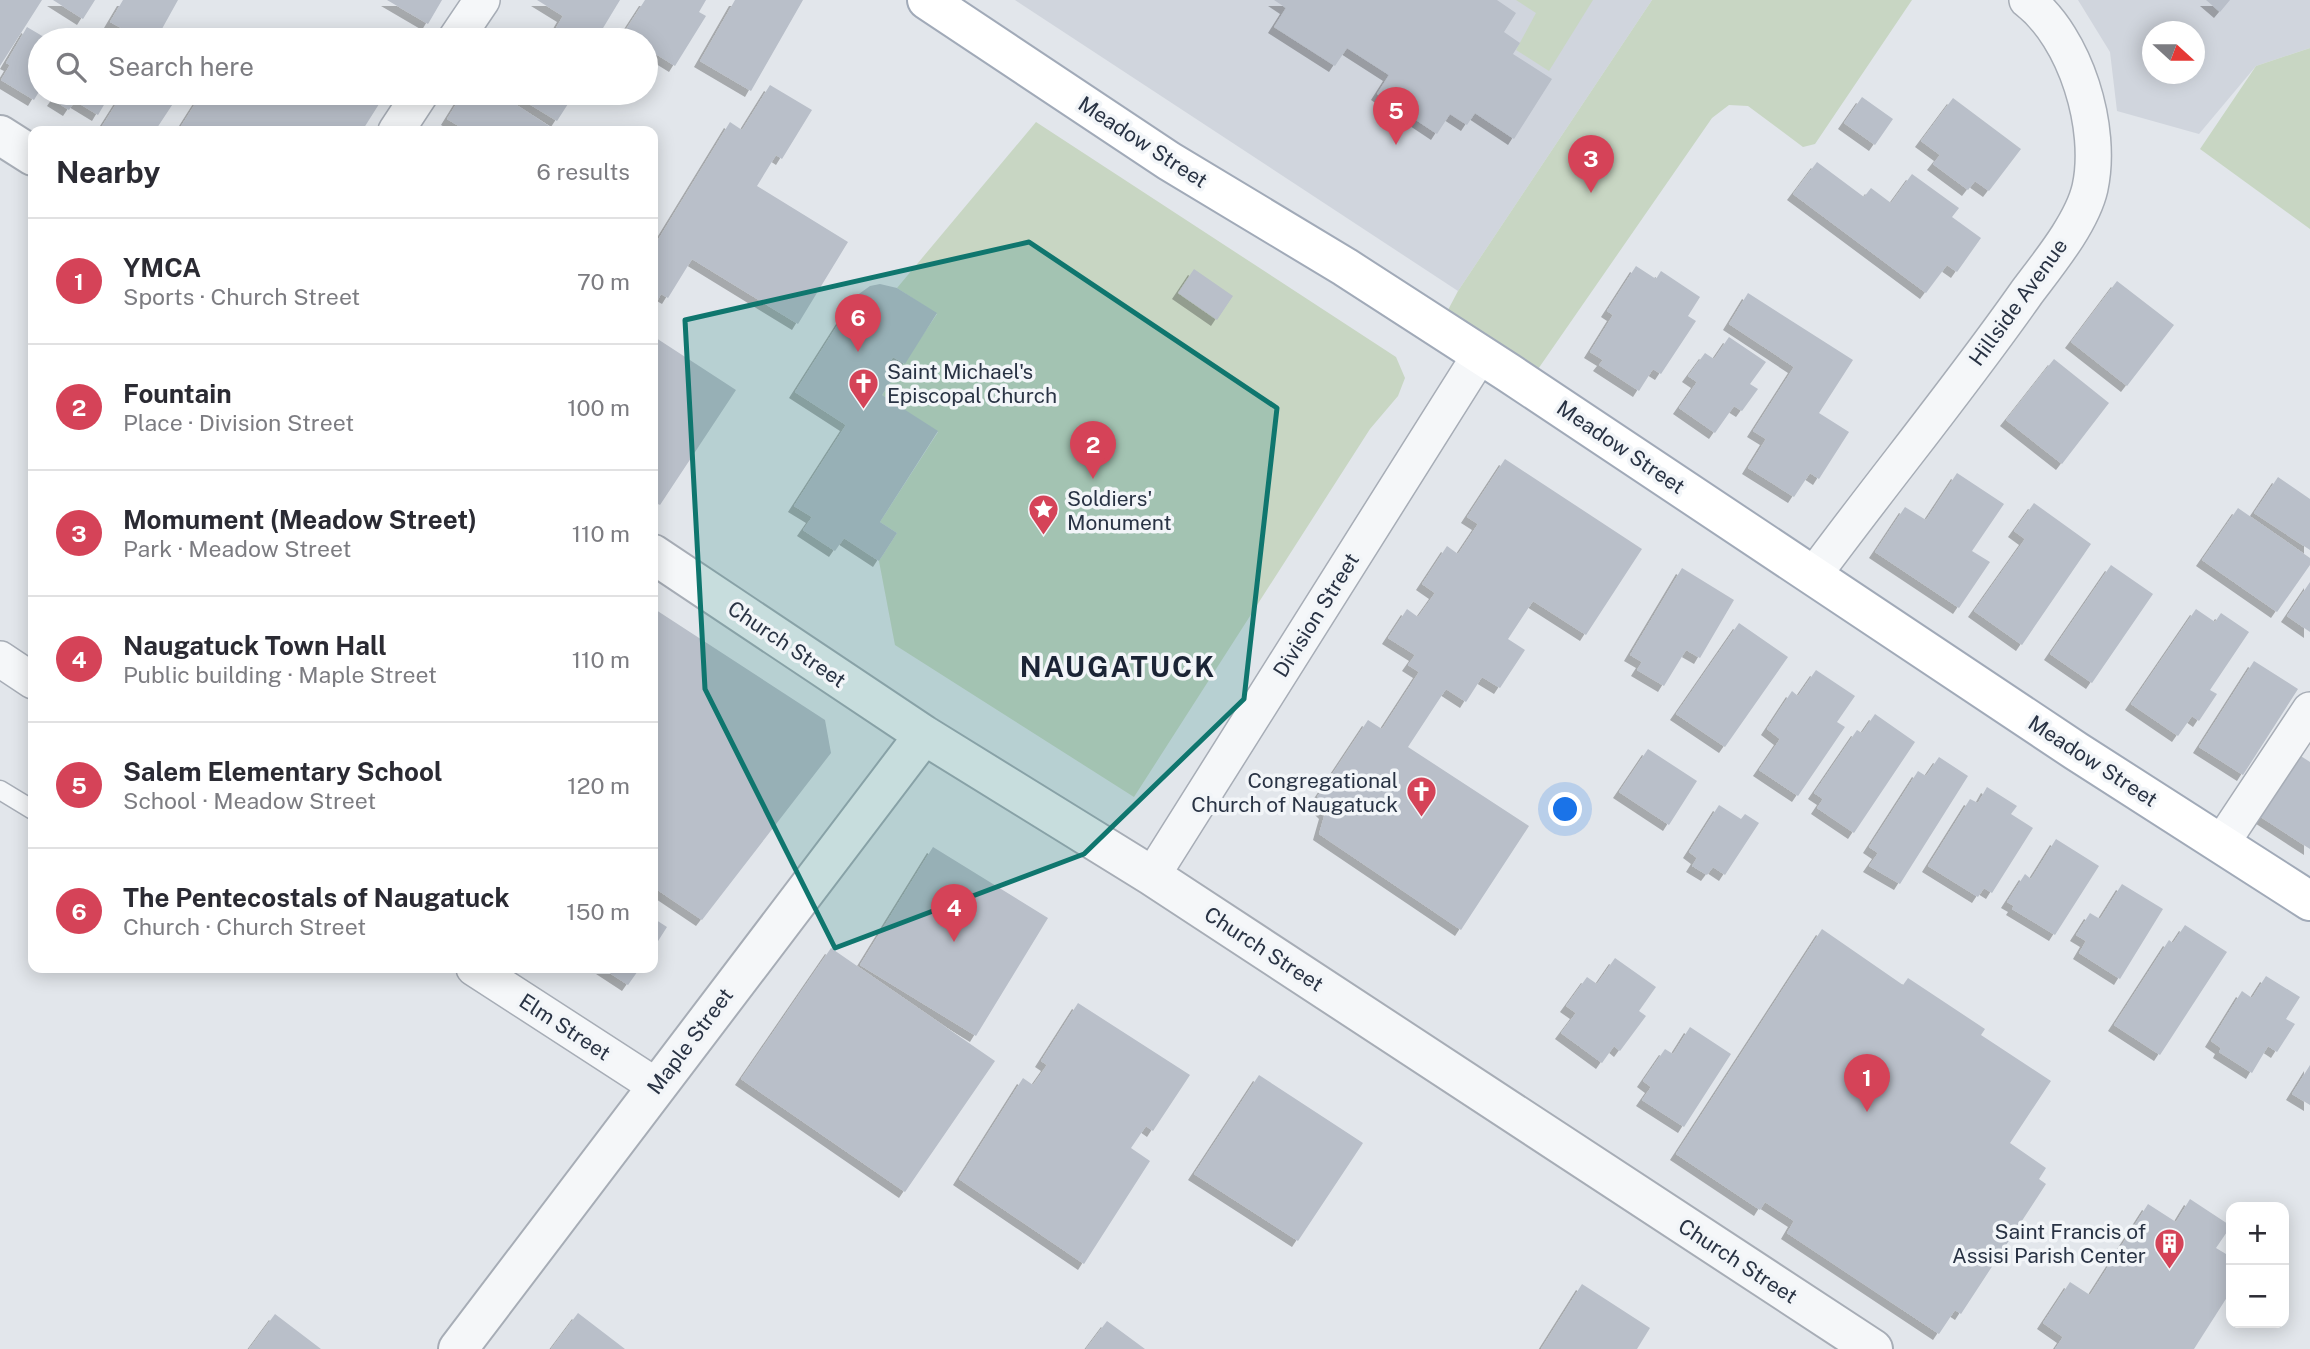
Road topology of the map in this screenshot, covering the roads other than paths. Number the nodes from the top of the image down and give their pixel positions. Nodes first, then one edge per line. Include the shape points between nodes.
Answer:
1 (482, 0) edge
2 (927, 0) edge
3 (2028, 0) edge
4 (463, 28) edge
5 (413, 105) edge
6 (399, 126) edge
7 (0, 135) edge
8 (28, 153) edge
9 (1480, 355) junction
10 (658, 557) edge
11 (1813, 576) junction
12 (0, 659) edge
13 (28, 678) edge
14 (2310, 710) edge
15 (924, 735) junction
16 (0, 790) edge
17 (28, 807) edge
18 (2221, 844) junction
19 (1152, 876) junction
20 (2310, 901) edge
21 (482, 973) edge
22 (656, 1086) junction
23 (458, 1349) edge
24 (1873, 1349) edge

1 - 4 street
2 - 9 main road, Meadow Street via 1170,161
3 - 11 street, Hillside Avenue via 2063,40 2076,70 2091,130 2090,189 2057,250 2020,303
5 - 6 street
7 - 8 street
9 - 11 main road, Meadow Street
9 - 19 street, Division Street
10 - 15 street, Church Street
11 - 18 main road, Meadow Street
12 - 13 street
14 - 18 street
15 - 19 street, Church Street
15 - 22 street, Maple Street
16 - 17 lane
18 - 20 main road, Meadow Street
19 - 24 street, Church Street
21 - 22 street, Elm Street
22 - 23 street, Maple Street

